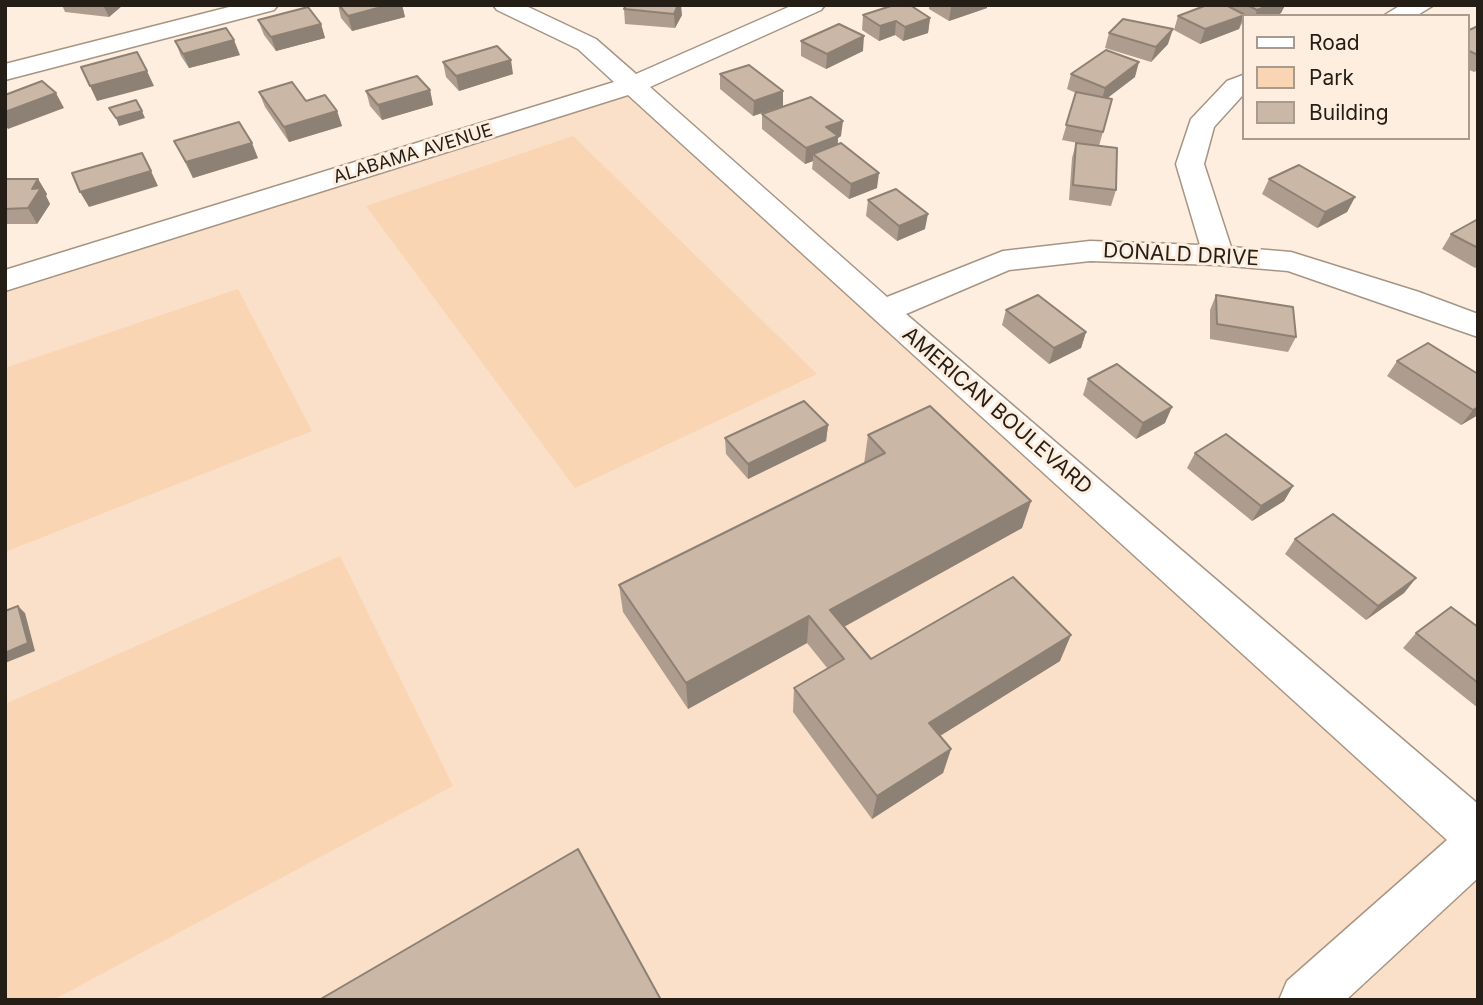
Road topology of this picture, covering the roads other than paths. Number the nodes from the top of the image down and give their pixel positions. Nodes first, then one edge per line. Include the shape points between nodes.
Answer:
1 (266, 5) edge
2 (505, 5) edge
3 (813, 5) edge
4 (1422, 5) edge
5 (1400, 14) edge
6 (11, 62) edge
7 (1242, 84) edge
8 (633, 85) junction
9 (1218, 255) junction
10 (5, 281) edge
11 (883, 311) junction
12 (1478, 326) edge
13 (1478, 836) edge
14 (1478, 845) edge
15 (1306, 1000) edge

1 - 6 street
2 - 8 street, AMERICAN BOULEVARD via 587,44
3 - 8 street, ALABAMA AVENUE
4 - 5 street
7 - 9 street via 1201,125 1190,164
8 - 10 street, ALABAMA AVENUE
8 - 11 street, AMERICAN BOULEVARD
9 - 11 street, DONALD DRIVE via 1090,251 1003,261
9 - 12 street, DONALD DRIVE via 1291,262
11 - 13 street, AMERICAN BOULEVARD
14 - 15 street

